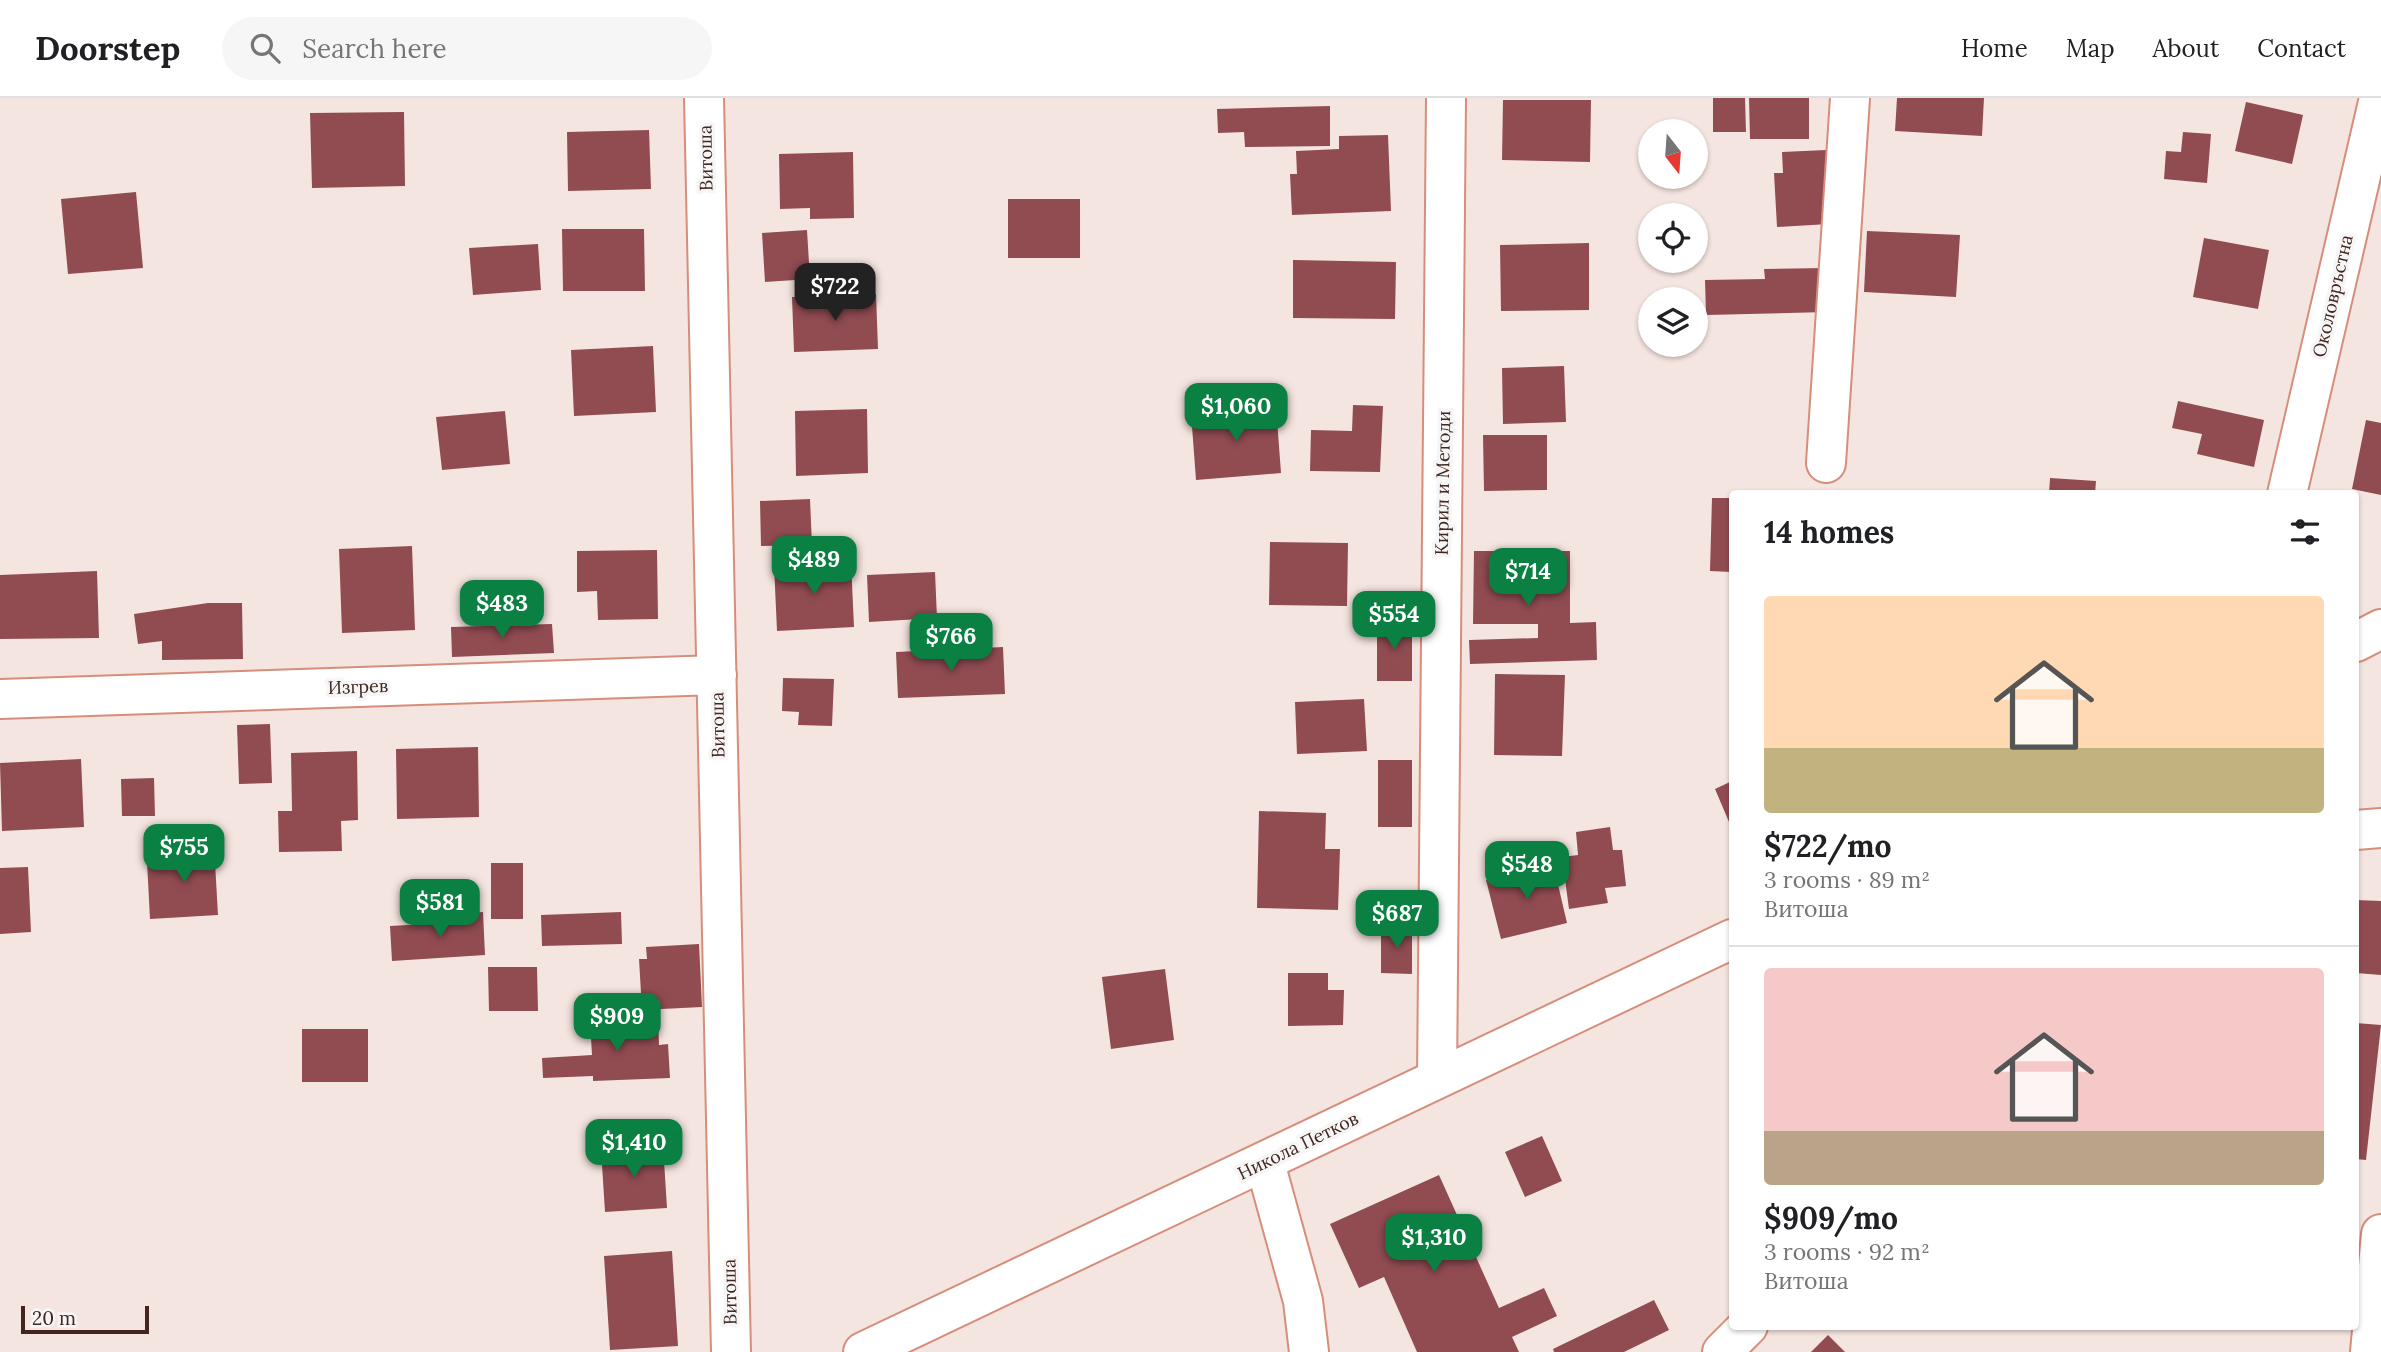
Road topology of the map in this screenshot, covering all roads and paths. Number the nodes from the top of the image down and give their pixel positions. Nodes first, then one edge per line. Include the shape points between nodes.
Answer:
1 (704, 98) edge
2 (1446, 98) edge
3 (1850, 98) edge
4 (2379, 98) edge
5 (1826, 463) dead end
6 (2288, 490) edge
7 (2381, 629) edge
8 (2359, 640) edge
9 (717, 675) junction
10 (0, 699) edge
11 (2381, 828) edge
12 (2359, 830) edge
13 (1729, 940) edge
14 (1437, 1079) junction
15 (1265, 1163) junction
16 (2381, 1234) edge
17 (1744, 1330) edge
18 (731, 1352) edge
19 (863, 1352) edge
20 (1309, 1352) edge
21 (1722, 1352) edge
22 (2370, 1352) edge

1 - 9 street, Витоша
2 - 14 street, Кирил и Методи
3 - 5 street
4 - 6 street, Околовръстна
7 - 8 street
9 - 10 street, Изгрев
9 - 18 street, Витоша
11 - 12 street
13 - 14 street, Никола Петков
14 - 15 street, Никола Петков
15 - 19 street, Никола Петков
15 - 20 street via 1303,1301
16 - 22 street
17 - 21 street

